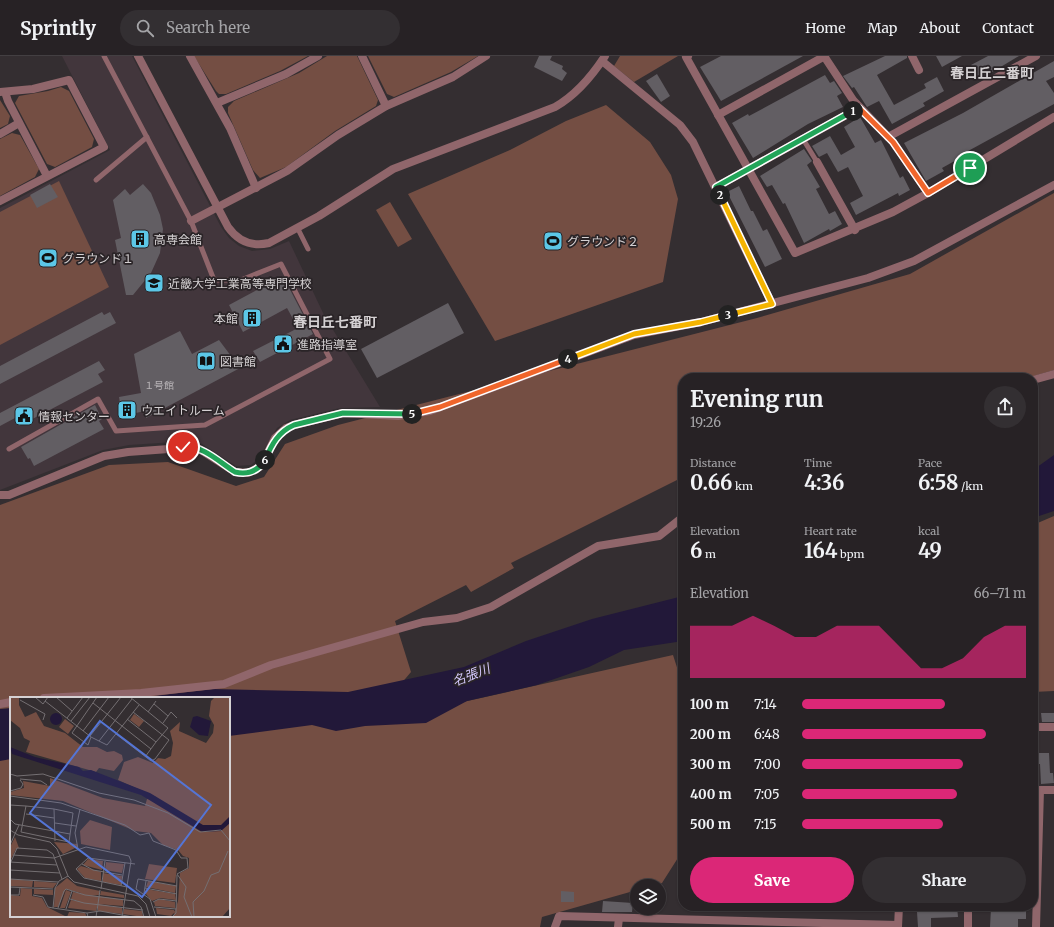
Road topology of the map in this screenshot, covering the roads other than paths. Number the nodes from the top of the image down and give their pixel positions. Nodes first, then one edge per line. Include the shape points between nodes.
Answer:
1 (104, 56) edge
2 (138, 56) edge
3 (190, 56) edge
4 (318, 56) edge
5 (362, 56) edge
6 (486, 56) edge
7 (688, 56) edge
8 (825, 56) edge
9 (912, 56) edge
10 (1036, 56) edge
11 (604, 58) edge
12 (919, 70) dead end
13 (3, 92) edge
14 (217, 103) junction
15 (386, 106) junction
16 (859, 108) junction
17 (718, 115) junction
18 (1054, 117) edge
19 (19, 123) junction
20 (0, 134) edge
21 (147, 137) junction
22 (888, 137) junction
23 (803, 139) junction
24 (818, 162) joint
25 (748, 169) junction
26 (47, 176) junction
27 (96, 180) dead end
28 (1054, 185) edge
29 (716, 187) junction
30 (256, 188) junction
31 (928, 193) junction
32 (0, 201) edge
33 (218, 208) junction
34 (191, 221) junction
35 (298, 228) junction
36 (854, 230) junction
37 (308, 249) dead end
38 (772, 304) junction
39 (1054, 374) edge
40 (1038, 379) edge
41 (8, 449) dead end
42 (0, 495) edge
43 (678, 521) edge
44 (63, 697) edge
45 (10, 702) edge
46 (0, 704) edge
47 (1038, 727) edge
48 (1054, 727) edge
49 (1038, 789) edge
50 (1054, 790) edge
51 (899, 911) edge
52 (968, 911) edge
53 (1036, 911) edge
54 (619, 918) junction
55 (898, 926) edge
56 (555, 927) edge
57 (618, 927) edge
58 (968, 927) edge
59 (1036, 927) edge

1 - 21 lane
2 - 33 street
3 - 14 street
4 - 14 street via 286,74
5 - 15 street
6 - 15 street via 453,76
7 - 17 street via 686,58
8 - 16 street
8 - 17 street
9 - 12 street
10 - 22 street
11 - 29 street via 680,126 696,146
11 - 35 street via 584,84 555,107 393,169
13 - 19 street
13 - 26 street via 33,89 69,80 104,147
14 - 30 street
15 - 30 street via 338,135 287,172
16 - 22 street
16 - 23 street
17 - 25 street
18 - 31 street
19 - 20 street
19 - 26 street
21 - 27 lane
21 - 34 lane
22 - 31 street
23 - 24 lane
23 - 25 street
24 - 36 street
25 - 29 street
25 - 36 street via 795,253
26 - 32 street
28 - 38 street via 914,261 868,278
29 - 38 street
30 - 33 street
31 - 36 street
33 - 34 street
33 - 35 street via 233,234 254,244 269,243
34 - 41 lane via 214,280 241,280 281,264 330,359 205,425 116,431 98,399
35 - 37 lane
38 - 42 street via 701,322 634,334 430,411 398,416 343,413 294,425 286,428 276,438 261,466 248,473 235,472 196,447 128,452 104,456 9,494
39 - 40 street
43 - 44 street via 659,536 598,546 491,606 457,618 423,622 278,663 224,684 141,693
45 - 46 street
47 - 48 street
49 - 50 street
51 - 55 street
52 - 58 street
53 - 59 street
54 - 55 street
54 - 56 street via 559,916
54 - 57 street

